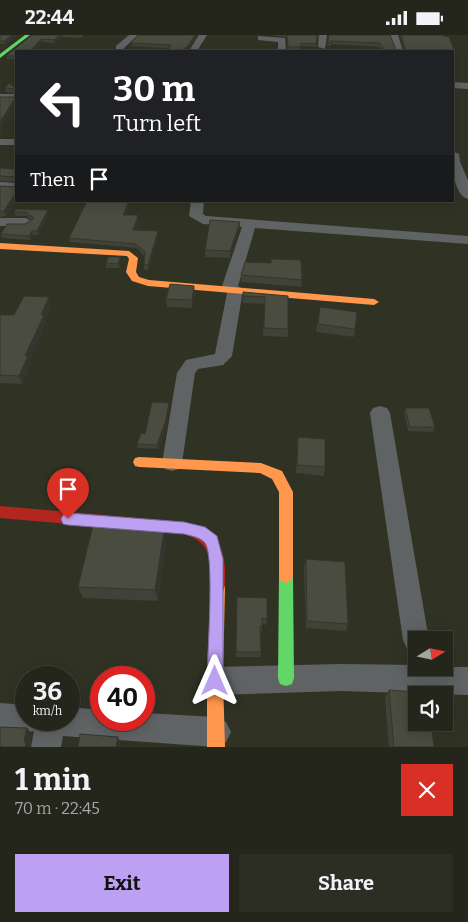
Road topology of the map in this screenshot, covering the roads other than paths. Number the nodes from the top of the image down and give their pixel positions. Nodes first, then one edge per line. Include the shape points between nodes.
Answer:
1 (28, 35) edge
2 (134, 35) edge
3 (203, 35) edge
4 (323, 35) edge
5 (394, 35) edge
6 (261, 38) dead end
7 (322, 47) dead end
8 (120, 48) dead end
9 (194, 50) edge
10 (282, 50) edge
11 (399, 50) edge
12 (0, 56) edge
13 (454, 85) edge
14 (468, 86) edge
15 (0, 97) edge
16 (15, 97) edge
17 (0, 142) edge
18 (15, 143) edge
19 (457, 153) edge
20 (0, 186) edge
21 (15, 187) edge
22 (468, 195) edge
23 (198, 202) edge
24 (0, 222) edge
25 (26, 223) edge
26 (250, 223) junction
27 (468, 240) edge
28 (0, 246) edge
29 (232, 289) junction
30 (374, 302) dead end
31 (380, 413) dead end
32 (139, 462) dead end
33 (172, 463) junction
34 (0, 512) edge
35 (415, 631) edge
36 (408, 674) edge
37 (439, 676) edge
38 (286, 678) junction
39 (215, 681) junction
40 (468, 681) edge
41 (0, 717) edge
42 (15, 718) edge
43 (80, 724) edge
44 (49, 731) edge
45 (216, 739) edge
46 (46, 747) edge

1 - 12 street
2 - 8 street
3 - 9 street
4 - 7 street
5 - 11 street
6 - 10 street via 282,40
13 - 14 street
15 - 16 street
17 - 18 street
19 - 22 street via 454,162
20 - 21 street
23 - 26 street via 195,212 198,219
24 - 25 street
26 - 27 street
26 - 29 street
28 - 29 street via 129,253 134,258 131,272 135,279 148,283
29 - 30 street
29 - 33 street via 223,356 220,360 192,364 188,368
31 - 35 street
32 - 33 street
33 - 38 street via 261,468 277,475 286,491
34 - 39 street via 184,528 200,532 212,541 217,586
36 - 38 street
37 - 40 street
38 - 39 street
39 - 45 street
41 - 42 street
43 - 45 street
44 - 46 street

